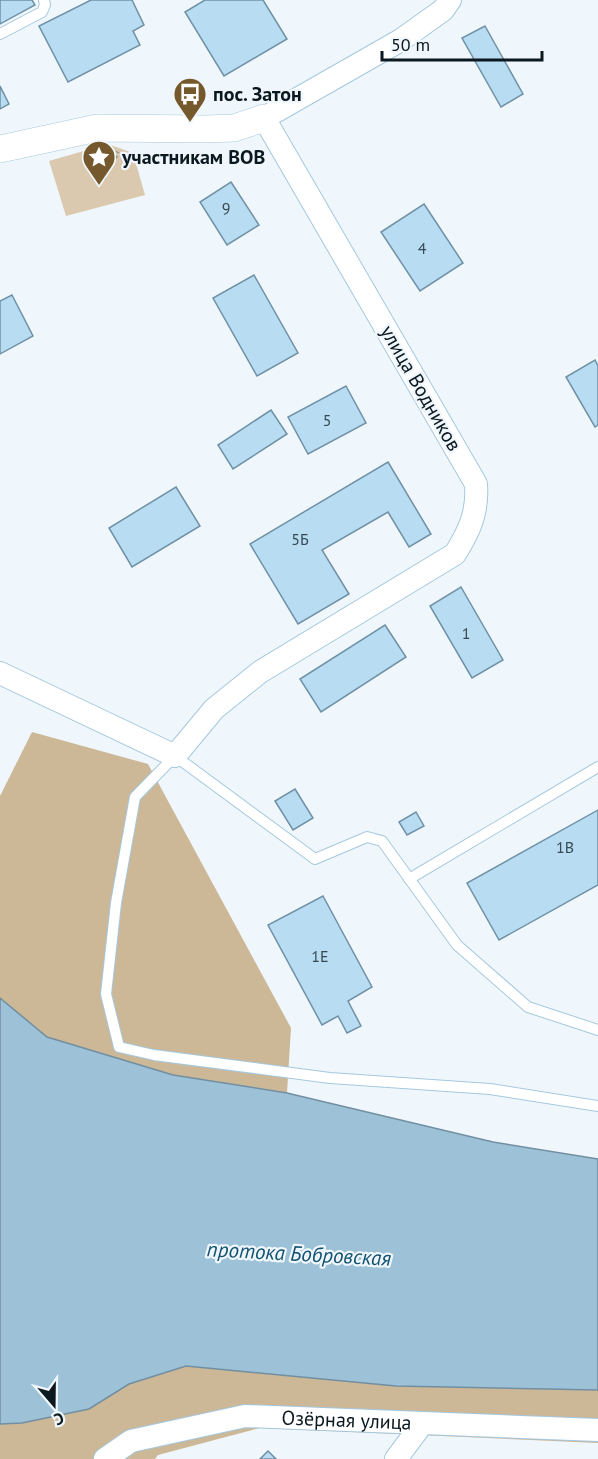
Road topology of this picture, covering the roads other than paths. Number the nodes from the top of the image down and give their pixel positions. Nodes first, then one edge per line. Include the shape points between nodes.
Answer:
1 (44, 0) edge
2 (450, 0) edge
3 (0, 34) edge
4 (264, 118) junction
5 (0, 149) edge
6 (0, 674) edge
7 (175, 756) junction
8 (598, 767) edge
9 (409, 879) junction
10 (598, 1030) edge
11 (598, 1106) edge
12 (422, 1424) junction
13 (598, 1430) edge
14 (105, 1459) edge
15 (396, 1459) edge

1 - 3 lane via 42,12
2 - 4 street via 401,40
4 - 5 street via 234,128 97,128
4 - 7 street, улица Водников via 476,484 478,504 472,526 455,554 260,672 214,709
6 - 7 street
7 - 9 lane via 315,859 367,837 382,841
7 - 11 lane via 135,797 116,903 106,994 119,1047 330,1078 490,1089
8 - 9 lane
9 - 10 lane via 457,945 528,1007
12 - 13 street, Озёрная улица
12 - 14 street, Озёрная улица via 245,1416 131,1441
12 - 15 street

